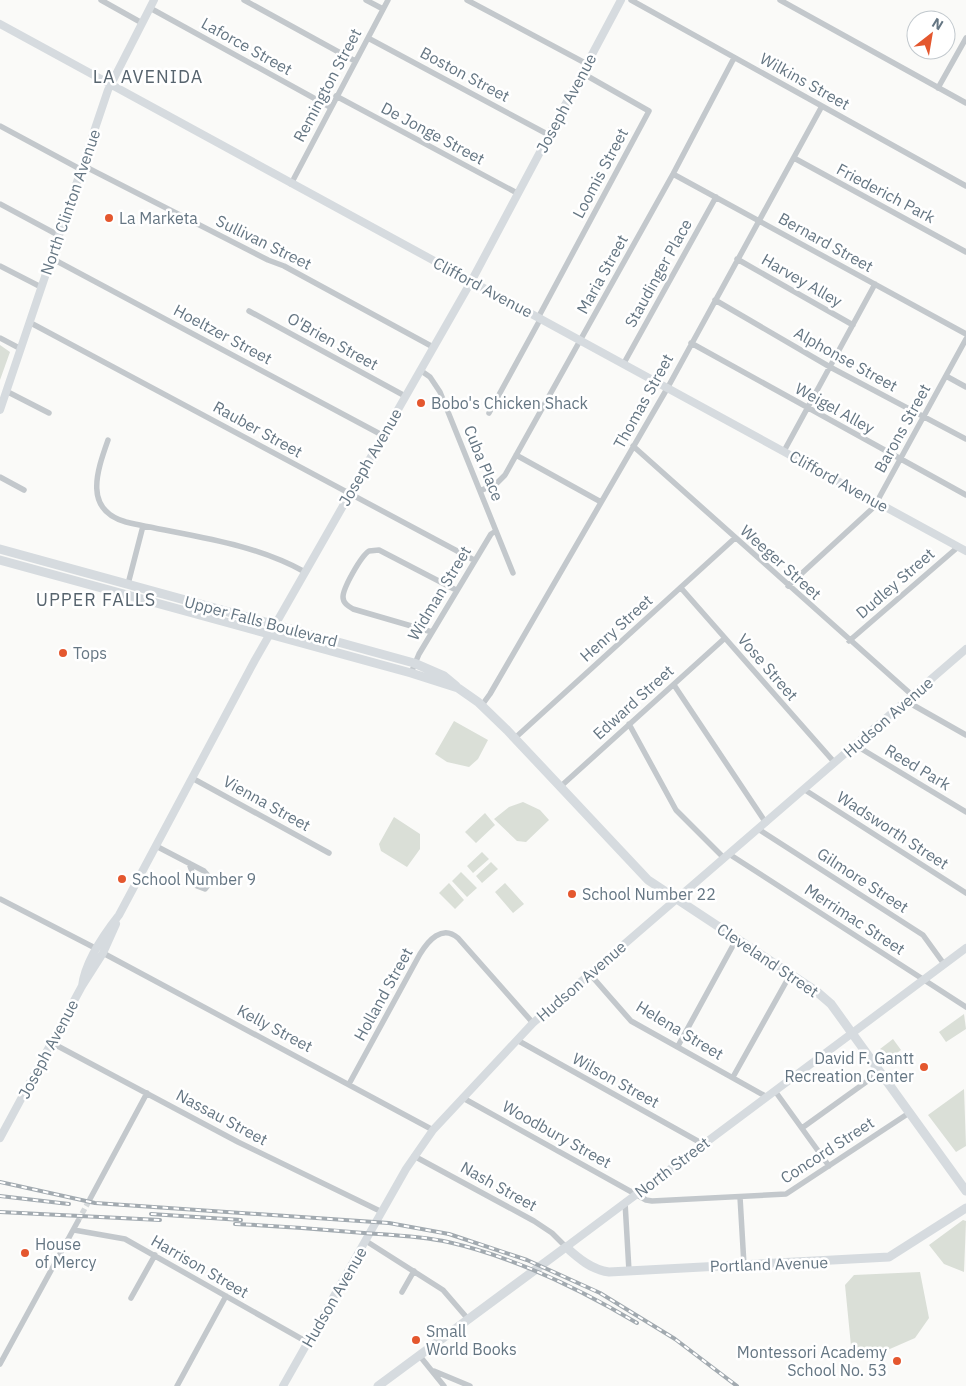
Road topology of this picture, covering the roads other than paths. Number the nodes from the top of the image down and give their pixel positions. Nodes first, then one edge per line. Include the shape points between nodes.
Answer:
1 (101, 0) edge
2 (154, 0) edge
3 (244, 0) edge
4 (366, 0) edge
5 (388, 0) edge
6 (468, 0) edge
7 (621, 0) edge
8 (632, 0) edge
9 (780, 0) edge
10 (150, 8) junction
11 (383, 9) junction
12 (142, 22) junction
13 (0, 24) edge
14 (368, 38) junction
15 (966, 38) edge
16 (734, 58) junction
17 (355, 61) junction
18 (587, 64) junction
19 (582, 73) junction
20 (110, 83) junction
21 (938, 88) junction
22 (336, 96) junction
23 (966, 103) edge
24 (822, 106) junction
25 (330, 107) junction
26 (0, 126) edge
27 (549, 135) junction
28 (794, 158) junction
29 (81, 167) junction
30 (673, 174) junction
31 (291, 184) junction
32 (966, 186) edge
33 (517, 193) junction
34 (716, 197) junction
35 (0, 204) edge
36 (758, 220) junction
37 (58, 235) junction
38 (966, 252) edge
39 (50, 258) junction
40 (737, 259) junction
41 (0, 266) edge
42 (472, 280) junction
43 (875, 284) junction
44 (41, 287) junction
45 (715, 300) junction
46 (249, 311) dead end
47 (540, 317) junction
48 (29, 322) junction
49 (853, 325) junction
50 (966, 334) edge
51 (0, 338) edge
52 (966, 339) edge
53 (581, 340) junction
54 (691, 343) junction
55 (433, 347) junction
56 (21, 349) junction
57 (624, 363) junction
58 (830, 367) junction
59 (420, 370) junction
60 (946, 376) junction
61 (668, 387) junction
62 (966, 387) edge
63 (6, 391) junction
64 (405, 396) junction
65 (808, 409) junction
66 (0, 410) edge
67 (49, 413) dead end
68 (489, 413) dead end
69 (924, 416) junction
70 (382, 436) junction
71 (966, 439) edge
72 (108, 440) dead end
73 (633, 446) junction
74 (784, 452) junction
75 (516, 454) junction
76 (900, 459) junction
77 (0, 477) edge
78 (24, 490) dead end
79 (480, 491) junction
80 (349, 494) junction
81 (966, 495) edge
82 (601, 502) junction
83 (877, 502) junction
84 (144, 526) junction
85 (496, 531) junction
86 (735, 538) junction
87 (958, 547) junction
88 (0, 549) edge
89 (966, 551) edge
90 (0, 560) edge
91 (474, 560) junction
92 (305, 572) junction
93 (513, 573) dead end
94 (128, 584) junction
95 (788, 586) junction
96 (681, 588) junction
97 (456, 590) junction
98 (276, 625) junction
99 (432, 632) junction
100 (270, 634) junction
101 (725, 638) junction
102 (849, 641) junction
103 (966, 649) edge
104 (414, 663) junction
105 (411, 673) junction
106 (674, 685) junction
107 (458, 688) junction
108 (912, 696) junction
109 (906, 701) junction
110 (482, 705) junction
111 (629, 724) junction
112 (966, 735) edge
113 (515, 738) junction
114 (855, 745) junction
115 (835, 763) junction
116 (192, 778) junction
117 (560, 787) junction
118 (805, 790) junction
119 (966, 812) edge
120 (766, 823) junction
121 (758, 830) junction
122 (156, 846) junction
123 (330, 853) dead end
124 (726, 856) junction
125 (188, 863) junction
126 (966, 893) edge
127 (0, 899) edge
128 (675, 899) junction
129 (736, 940) junction
130 (966, 948) edge
131 (100, 951) junction
132 (944, 964) junction
133 (589, 973) junction
134 (790, 975) junction
135 (924, 979) junction
136 (966, 1006) edge
137 (533, 1023) junction
138 (852, 1032) junction
139 (517, 1040) junction
140 (52, 1043) junction
141 (678, 1046) junction
142 (880, 1072) junction
143 (733, 1077) junction
144 (349, 1084) junction
145 (775, 1090) junction
146 (147, 1093) junction
147 (767, 1097) junction
148 (463, 1098) junction
149 (909, 1113) junction
150 (802, 1128) junction
151 (433, 1130) junction
152 (0, 1138) edge
153 (703, 1144) junction
154 (414, 1156) junction
155 (829, 1166) junction
156 (966, 1191) edge
157 (637, 1194) junction
158 (740, 1197) junction
159 (90, 1199) tunnel mouth
160 (625, 1202) junction
161 (966, 1208) edge
162 (382, 1212) junction
163 (78, 1221) tunnel mouth
164 (74, 1230) junction
165 (366, 1241) junction
166 (566, 1247) junction
167 (155, 1256) junction
168 (744, 1265) junction
169 (414, 1271) junction
170 (629, 1271) junction
171 (402, 1292) dead end
172 (226, 1296) junction
173 (131, 1298) dead end
174 (468, 1319) junction
175 (307, 1342) junction
176 (419, 1355) junction
177 (0, 1364) edge
178 (434, 1371) junction
179 (177, 1386) edge
180 (283, 1386) edge
181 (378, 1386) edge
182 (444, 1386) edge
183 (470, 1386) edge

1 - 12 street
2 - 10 main road, North Clinton Avenue
3 - 17 street
4 - 11 street
5 - 11 street, Remington Street
6 - 18 street
7 - 18 main road, Joseph Avenue
8 - 16 street, Wilkins Street
9 - 21 street
10 - 12 main road, North Clinton Avenue
10 - 25 street, Laforce Street
11 - 14 street, Remington Street
12 - 20 main road, North Clinton Avenue
13 - 20 main road, Clifford Avenue
14 - 17 street, Remington Street
14 - 27 street, Boston Street
15 - 21 street
16 - 24 street, Wilkins Street
16 - 30 street, Maria Street
17 - 22 street, Remington Street
18 - 19 main road, Joseph Avenue
19 - 27 main road, Joseph Avenue
19 - 47 street, Loomis Street via 649,111
20 - 29 main road, North Clinton Avenue
20 - 31 main road, Clifford Avenue
21 - 23 street
22 - 25 street, Remington Street
22 - 33 street, De Jonge Street
24 - 28 street, Thomas Street
24 - 32 street, Wilkins Street
25 - 31 street, Remington Street
26 - 29 street, Sullivan Street
27 - 33 main road, Joseph Avenue
28 - 36 street, Thomas Street
28 - 38 street, Friederich Park
29 - 37 main road, North Clinton Avenue
29 - 55 street, Sullivan Street via 284,266
30 - 34 street, Bernard Street
30 - 53 street, Maria Street
31 - 42 main road, Clifford Avenue
33 - 42 main road, Joseph Avenue
34 - 36 street, Bernard Street
34 - 57 street, Staudinger Place
35 - 37 street
36 - 40 street, Thomas Street
36 - 43 street, Bernard Street
37 - 39 main road, North Clinton Avenue
39 - 44 main road, North Clinton Avenue
39 - 70 street, Hoeltzer Street
40 - 45 street, Thomas Street
40 - 49 street, Harvey Alley
41 - 44 street
42 - 47 main road, Clifford Avenue
42 - 55 main road, Joseph Avenue
43 - 49 street
43 - 50 street, Bernard Street
44 - 48 main road, North Clinton Avenue
45 - 54 street, Thomas Street
45 - 58 street, Alphonse Street
46 - 64 street, O'Brien Street
47 - 53 main road, Clifford Avenue
47 - 68 street
48 - 56 main road, North Clinton Avenue
48 - 80 street, Rauber Street
49 - 58 street
51 - 56 street
52 - 60 street, Barons Street
53 - 57 main road, Clifford Avenue
53 - 75 street, Maria Street
54 - 61 street, Thomas Street
54 - 65 street, Weigel Alley
55 - 59 main road, Joseph Avenue
56 - 63 main road, North Clinton Avenue
57 - 61 main road, Clifford Avenue
58 - 65 street
58 - 69 street, Alphonse Street
59 - 64 main road, Joseph Avenue
59 - 79 street, Cuba Place via 439,389
60 - 62 street
60 - 69 street, Barons Street
61 - 73 street, Thomas Street
61 - 74 main road, Clifford Avenue
63 - 66 main road, North Clinton Avenue
63 - 67 street
64 - 70 main road, Joseph Avenue
65 - 74 street
65 - 76 street, Weigel Alley
69 - 71 street, Alphonse Street
69 - 76 street, Barons Street
70 - 80 main road, Joseph Avenue
72 - 84 street via 97,478 99,499 114,518
73 - 82 street, Thomas Street
73 - 86 street, Weeger Street
74 - 83 main road, Clifford Avenue
75 - 79 street, Maria Street via 502,478
75 - 82 street
76 - 81 street, Weigel Alley
76 - 83 street, Barons Street
77 - 78 street
79 - 85 street, Cuba Place
80 - 91 street, Rauber Street
80 - 92 main road, Joseph Avenue
82 - 110 street, Thomas Street
83 - 87 main road, Clifford Avenue
83 - 95 street, Barons Street via 867,515
84 - 92 street via 250,548
84 - 94 street
85 - 91 street, Widman Street
85 - 93 street, Cuba Place
86 - 95 street, Weeger Street
86 - 96 street, Henry Street
87 - 89 main road, Clifford Avenue
87 - 102 street, Dudley Street
88 - 94 main road, Upper Falls Boulevard
90 - 100 main road, Upper Falls Boulevard
91 - 97 street, Widman Street
92 - 98 main road, Joseph Avenue
94 - 98 main road, Upper Falls Boulevard
95 - 102 street, Weeger Street
96 - 101 street, Vose Street
96 - 113 street, Henry Street
97 - 99 street, Widman Street
97 - 99 street via 379,550 369,551 363,556 344,591 346,604 353,609
98 - 100 main road, Joseph Avenue
98 - 104 main road, Upper Falls Boulevard
99 - 104 street, Widman Street
100 - 105 main road, Upper Falls Boulevard
100 - 116 main road, Joseph Avenue
101 - 106 street, Edward Street
101 - 115 street, Vose Street
102 - 108 street, Weeger Street
103 - 108 main road, Hudson Avenue
104 - 105 street, Widman Street
104 - 107 main road, Upper Falls Boulevard via 444,676
105 - 107 main road, Upper Falls Boulevard
106 - 111 street, Edward Street
106 - 120 street
107 - 110 main road, Upper Falls Boulevard
108 - 109 main road, Hudson Avenue
109 - 112 street
109 - 114 main road, Hudson Avenue
110 - 113 main road, Upper Falls Boulevard
111 - 117 street, Edward Street
111 - 124 street, Merrimac Street via 676,810
113 - 117 main road, Upper Falls Boulevard
114 - 115 main road, Hudson Avenue
114 - 119 street, Reed Park
115 - 118 main road, Hudson Avenue
116 - 122 main road, Joseph Avenue
116 - 123 street, Vienna Street
117 - 128 main road, Upper Falls Boulevard via 641,873
118 - 120 main road, Hudson Avenue
118 - 126 street, Wadsworth Street
120 - 121 main road, Hudson Avenue
121 - 124 main road, Hudson Avenue
121 - 132 street, Gilmore Street via 923,935
122 - 125 street
122 - 131 main road, Joseph Avenue
124 - 128 main road, Hudson Avenue
124 - 135 street, Merrimac Street
125 - 125 street via 210,875 212,880 208,887 197,886
127 - 131 street, Kelly Street
128 - 129 main road, Cleveland Street
128 - 133 main road, Hudson Avenue
129 - 134 main road, Cleveland Street
129 - 141 street
130 - 132 main road, North Street
131 - 140 main road, Joseph Avenue
131 - 144 street, Kelly Street
132 - 135 main road, North Street
133 - 137 main road, Hudson Avenue
133 - 141 street, Helena Street via 631,1020
134 - 138 main road, Cleveland Street via 824,997
134 - 143 street
135 - 136 street, Merrimac Street
135 - 138 main road, North Street
137 - 139 main road, Hudson Avenue
137 - 144 street, Holland Street via 458,938 445,932 431,940 420,954
138 - 142 main road, Cleveland Street
138 - 145 main road, North Street
139 - 148 main road, Hudson Avenue
139 - 153 street, Wilson Street
140 - 146 street, Nassau Street
140 - 152 main road, Joseph Avenue
141 - 143 street, Helena Street
142 - 149 main road, Cleveland Street
142 - 150 street
143 - 147 street, Helena Street
144 - 151 street, Kelly Street
145 - 147 main road, North Street
145 - 150 street
146 - 159 street
146 - 162 street, Nassau Street via 248,1147
147 - 153 main road, North Street
148 - 151 main road, Hudson Avenue
148 - 157 street, Woodbury Street
149 - 155 street, Concord Street
149 - 156 main road, Cleveland Street
150 - 155 street
151 - 154 main road, Hudson Avenue
153 - 157 main road, North Street
154 - 162 main road, Hudson Avenue
154 - 166 street, Nash Street via 534,1221
155 - 158 street, Concord Street via 786,1194
157 - 158 street, Concord Street via 652,1201
157 - 160 main road, North Street
158 - 168 street
160 - 166 main road, North Street
160 - 170 street
161 - 168 main road, Portland Avenue via 889,1257
162 - 165 main road, Hudson Avenue
163 - 164 street
164 - 167 street, Harrison Street via 125,1239
164 - 177 street
165 - 169 street
165 - 175 main road, Hudson Avenue
166 - 170 main road, Portland Avenue via 602,1271
166 - 174 main road, North Street
167 - 172 street, Harrison Street
167 - 173 street
168 - 170 main road, Portland Avenue
169 - 171 street
169 - 174 street via 444,1290
172 - 175 street, Harrison Street
172 - 179 street
174 - 176 main road, North Street
175 - 180 main road, Hudson Avenue
176 - 178 street
176 - 181 main road, North Street
178 - 182 street
178 - 183 street

